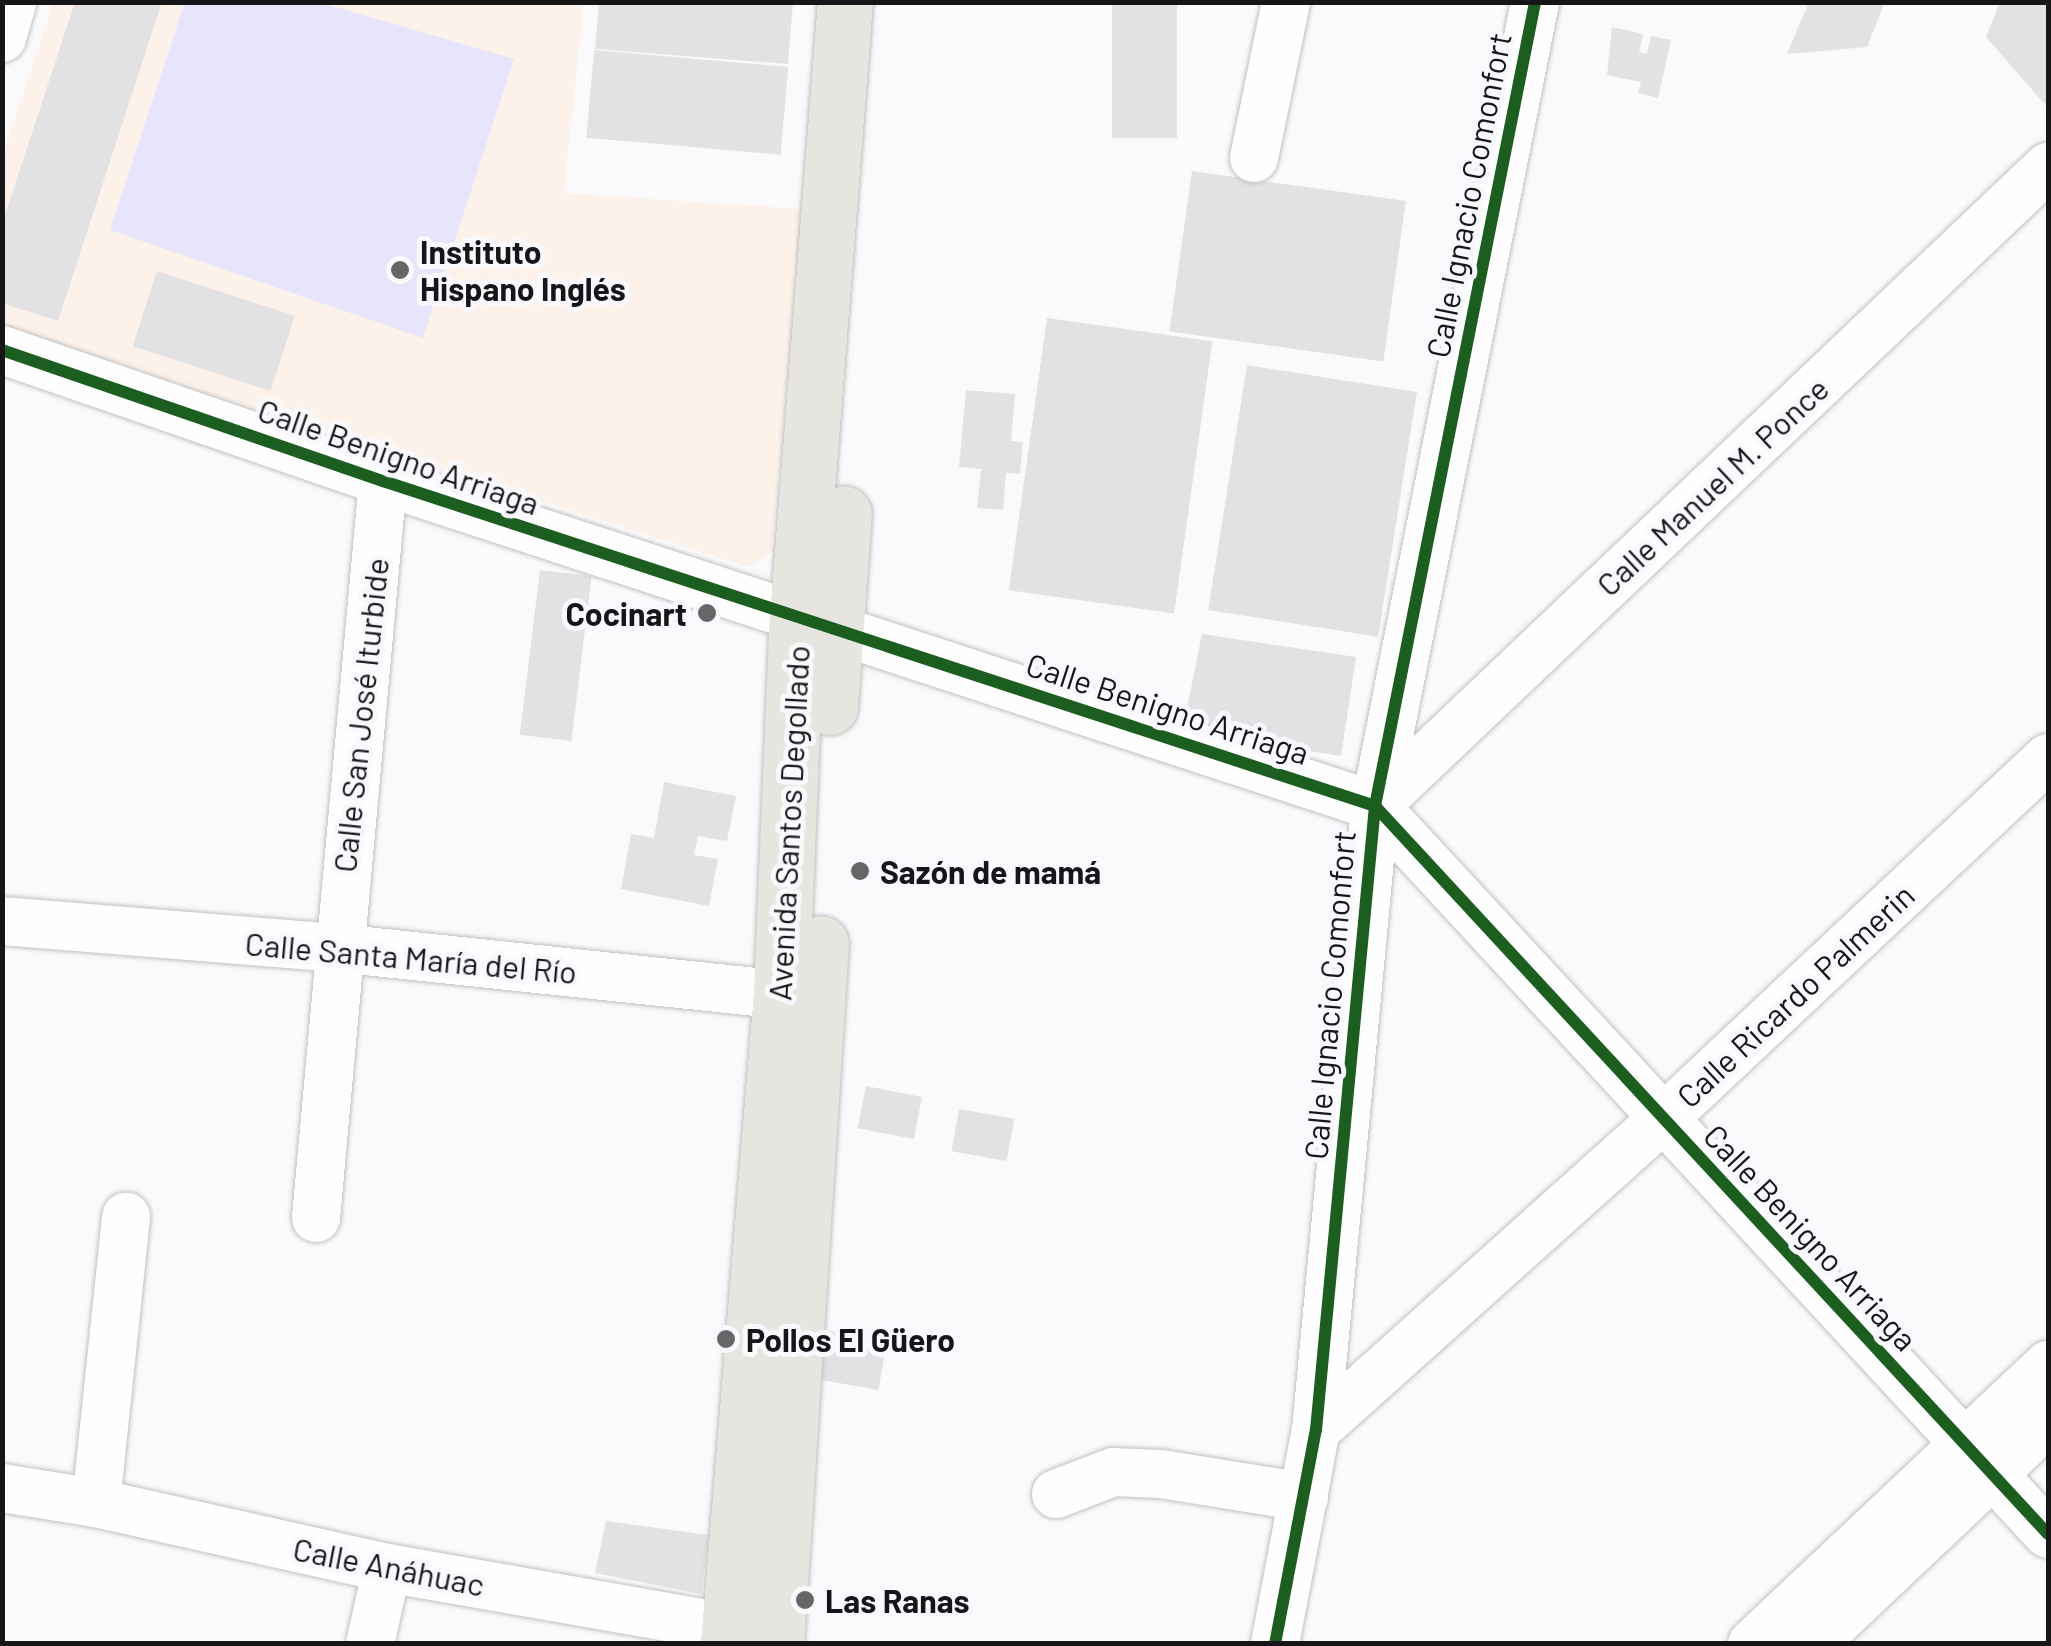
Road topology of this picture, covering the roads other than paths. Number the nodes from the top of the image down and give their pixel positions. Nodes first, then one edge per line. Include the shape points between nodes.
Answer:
1 (12, 2) edge
2 (845, 2) edge
3 (882, 2) edge
4 (1286, 2) edge
5 (1531, 4) edge
6 (2, 38) edge
7 (1254, 158) dead end
8 (2048, 167) edge
9 (2, 350) edge
10 (383, 481) junction
11 (816, 622) junction
12 (2048, 758) edge
13 (1375, 806) junction
14 (2, 921) edge
15 (337, 948) junction
16 (800, 996) junction
17 (1664, 1118) junction
18 (126, 1216) dead end
19 (316, 1218) dead end
20 (2048, 1366) edge
21 (2048, 1422) edge
22 (1316, 1430) junction
23 (1979, 1459) junction
24 (2, 1488) edge
25 (1056, 1494) dead end
26 (1304, 1497) junction
27 (96, 1502) junction
28 (2048, 1534) edge
29 (386, 1568) junction
30 (752, 1638) edge
31 (370, 1644) edge
32 (1275, 1644) edge
33 (1752, 1644) edge
34 (1812, 1644) edge

1 - 6 street
2 - 11 main road, Avenida Santos Degollado
3 - 11 main road, Avenida Santos Degollado
4 - 7 street
5 - 13 street, Calle Ignacio Comonfort
8 - 13 street, Calle Manuel M. Ponce
9 - 10 street, Calle Benigno Arriaga
10 - 11 street, Calle Benigno Arriaga
10 - 15 street, Calle San José Iturbide
11 - 13 street, Calle Benigno Arriaga
11 - 16 main road, Avenida Santos Degollado
12 - 17 street, Calle Ricardo Palmerin
13 - 17 street, Calle Benigno Arriaga
13 - 22 street, Calle Ignacio Comonfort
14 - 15 street, Calle Santa María del Río
15 - 16 street, Calle Santa María del Río
15 - 19 street, Calle San José Iturbide
16 - 30 main road, Avenida Santos Degollado
17 - 22 street, Calle Ricardo Palmerin
17 - 23 street, Calle Benigno Arriaga
18 - 27 street
20 - 23 street
21 - 23 street
22 - 26 street, Calle Ignacio Comonfort
23 - 28 street, Calle Benigno Arriaga
23 - 33 street
23 - 34 street
24 - 27 street, Calle Anáhuac
25 - 26 street via 1113,1472
26 - 32 street, Calle Ignacio Comonfort
27 - 29 street, Calle Anáhuac
29 - 30 street, Calle Anáhuac
29 - 31 street

